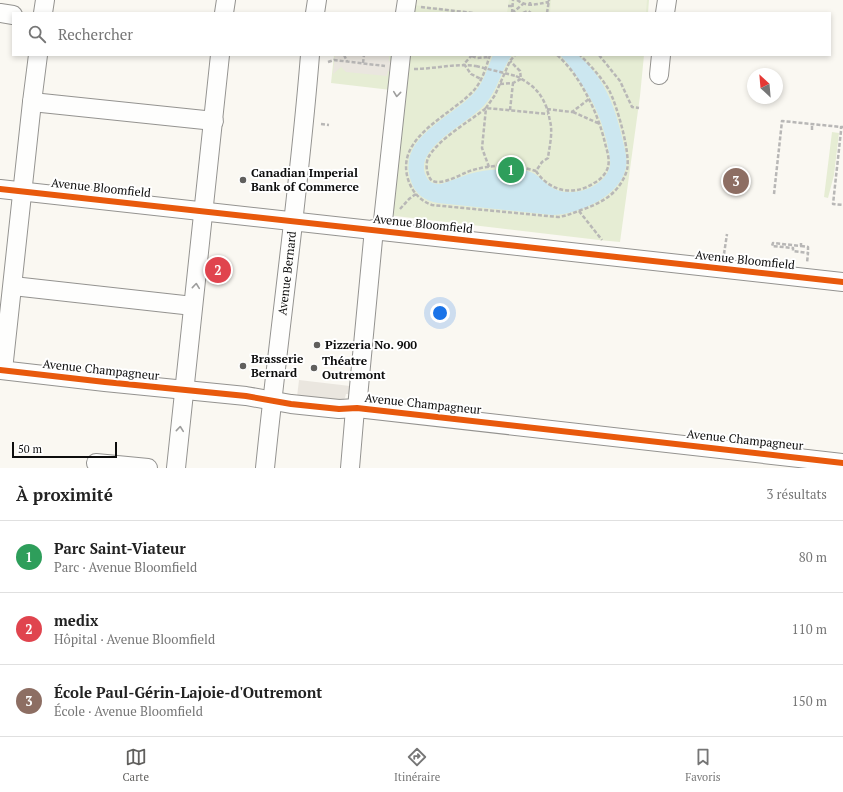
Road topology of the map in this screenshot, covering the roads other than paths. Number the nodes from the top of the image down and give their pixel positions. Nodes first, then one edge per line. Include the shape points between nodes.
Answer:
1 (45, 0) edge
2 (226, 0) edge
3 (317, 0) edge
4 (667, 0) edge
5 (43, 12) edge
6 (224, 12) edge
7 (315, 12) edge
8 (666, 12) edge
9 (0, 13) edge
10 (12, 15) edge
11 (38, 56) edge
12 (220, 56) edge
13 (310, 56) edge
14 (401, 56) edge
15 (661, 56) edge
16 (659, 75) dead end
17 (32, 102) junction
18 (214, 121) junction
19 (0, 189) edge
20 (22, 191) junction
21 (204, 211) junction
22 (293, 221) junction
23 (378, 230) junction
24 (843, 282) edge
25 (13, 286) junction
26 (193, 306) junction
27 (2, 370) edge
28 (184, 390) junction
29 (273, 400) junction
30 (356, 408) junction
31 (96, 463) dead end
32 (843, 463) edge
33 (148, 468) edge
34 (176, 468) edge
35 (266, 468) edge
36 (350, 468) edge

1 - 5 street
2 - 6 street
3 - 7 street
4 - 8 street
9 - 10 street
11 - 17 street
12 - 18 street
13 - 22 street, Avenue Bernard
14 -> 23 street
15 - 16 street
17 - 18 street
17 - 20 street
18 - 21 street
19 - 20 street, Avenue Bloomfield
20 - 21 street, Avenue Bloomfield
20 - 25 street
21 - 22 street, Avenue Bloomfield
26 -> 21 street
22 - 23 street, Avenue Bloomfield
22 - 29 street, Avenue Bernard
23 - 24 street, Avenue Bloomfield
23 - 30 street
25 - 26 street
25 - 27 street
26 - 28 street
27 - 28 street, Avenue Champagneur
28 - 29 street, Avenue Champagneur
34 -> 28 street
29 - 30 street, Avenue Champagneur via 339,409
29 - 35 street, Avenue Bernard
30 - 32 street, Avenue Champagneur
30 - 36 street
31 - 33 street

